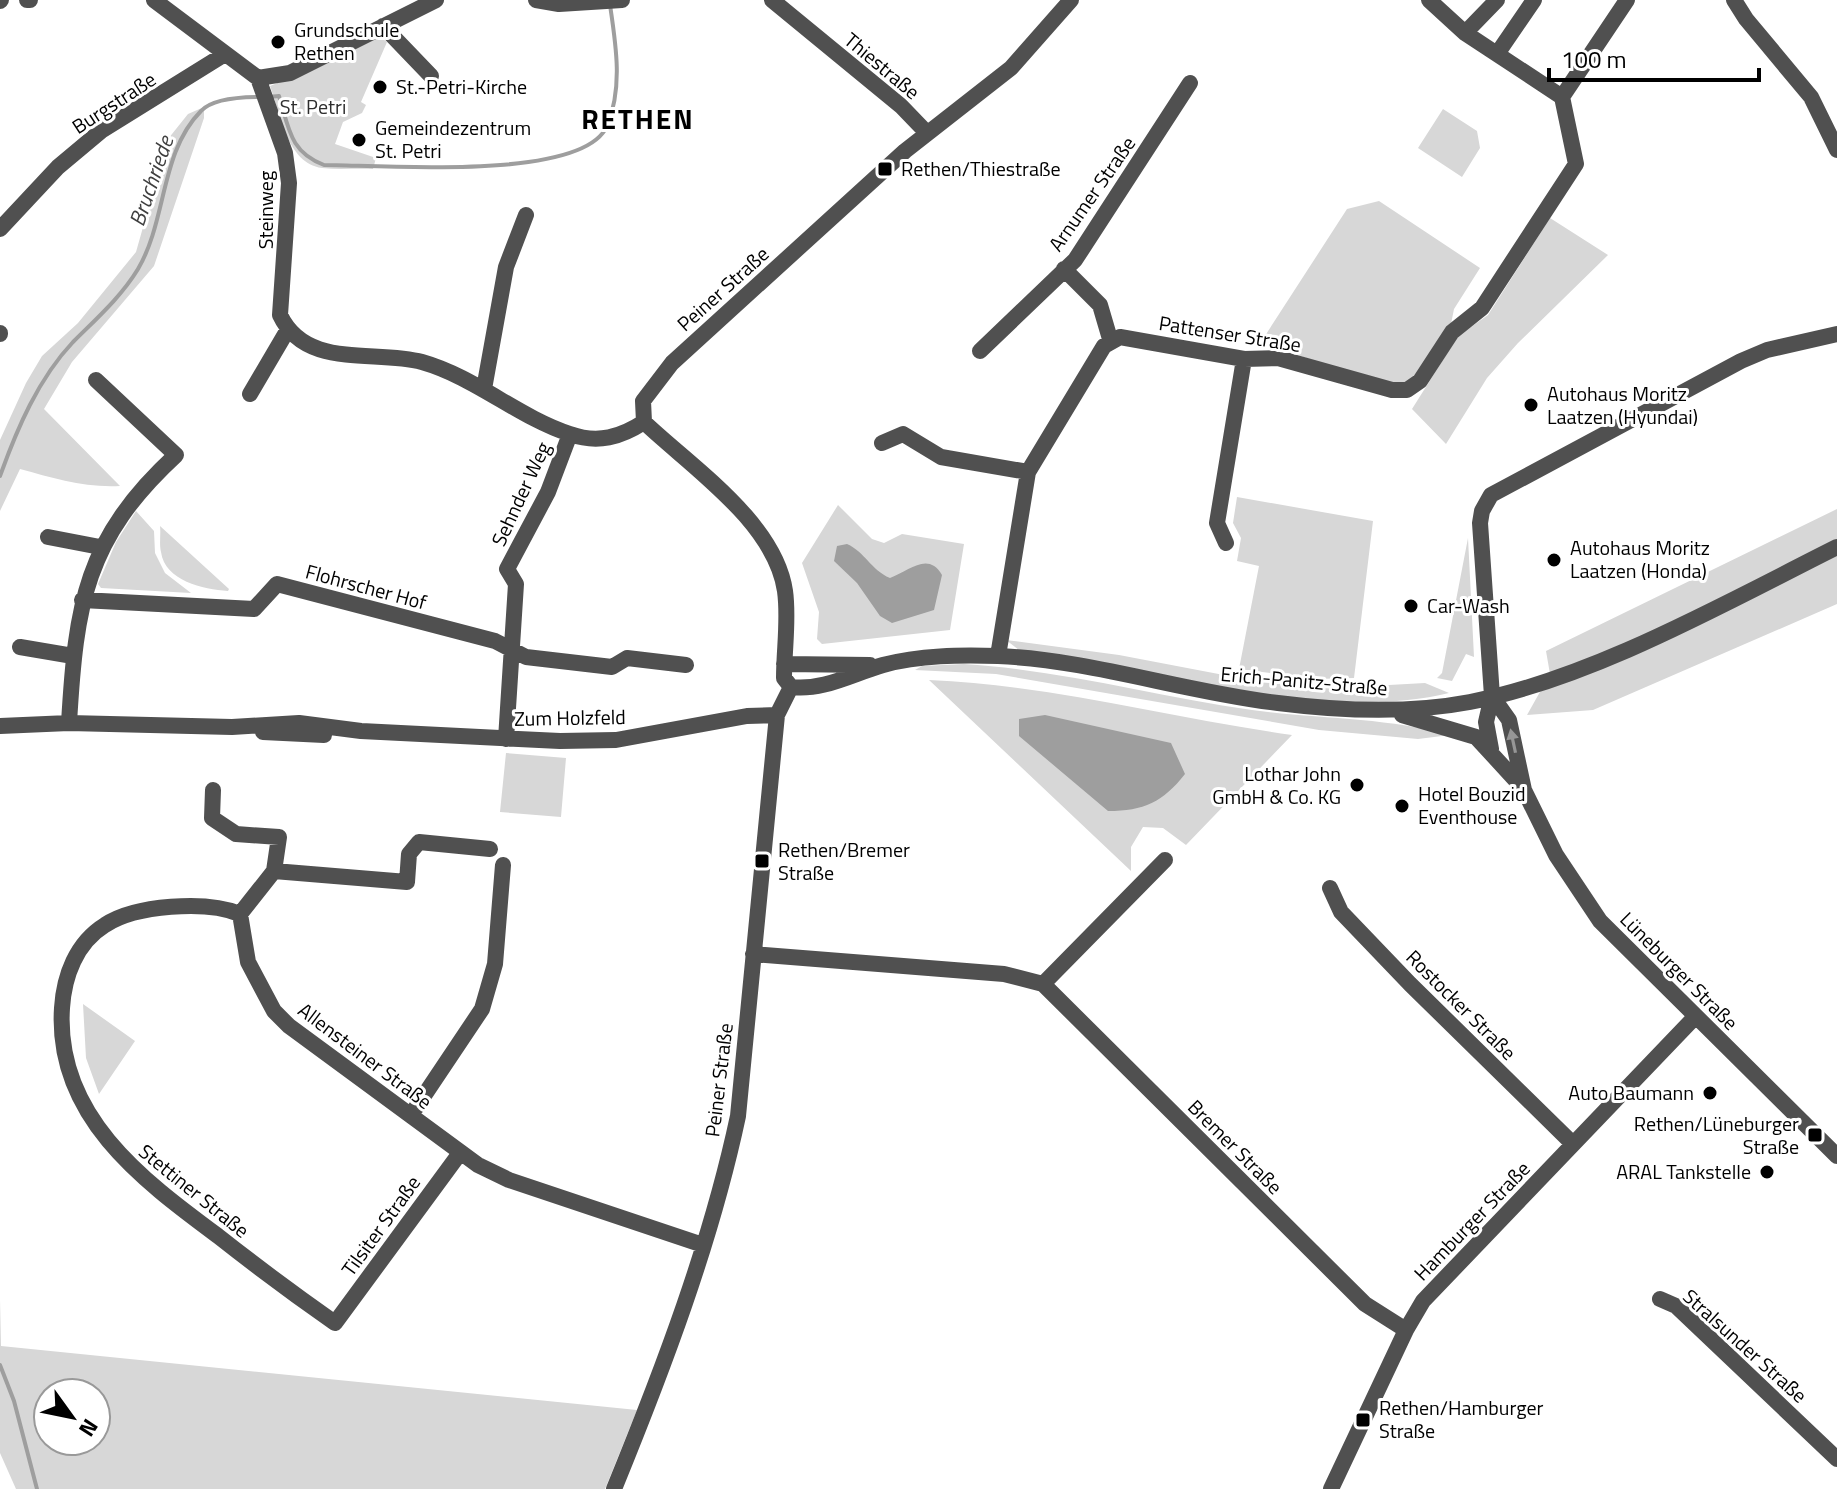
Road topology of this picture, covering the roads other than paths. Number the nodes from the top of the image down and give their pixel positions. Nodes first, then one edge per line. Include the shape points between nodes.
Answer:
1 (154, 0) edge
2 (436, 0) edge
3 (537, 0) edge
4 (622, 0) edge
5 (772, 0) edge
6 (1071, 0) edge
7 (1429, 0) edge
8 (1497, 0) edge
9 (1534, 0) edge
10 (1627, 0) edge
11 (1734, 0) edge
12 (383, 26) junction
13 (1465, 33) junction
14 (225, 54) junction
15 (1497, 54) junction
16 (431, 76) dead end
17 (1190, 83) dead end
18 (261, 90) junction
19 (1562, 97) junction
20 (927, 133) junction
21 (1837, 150) edge
22 (526, 215) dead end
23 (0, 229) edge
24 (1064, 269) junction
25 (287, 331) junction
26 (1837, 334) edge
27 (1110, 339) junction
28 (980, 351) dead end
29 (1244, 359) junction
30 (96, 380) dead end
31 (484, 389) junction
32 (250, 394) dead end
33 (644, 422) junction
34 (570, 434) junction
35 (882, 443) dead end
36 (1028, 472) junction
37 (48, 537) dead end
38 (1226, 543) dead end
39 (100, 547) junction
40 (1837, 547) edge
41 (82, 600) junction
42 (20, 647) dead end
43 (510, 649) junction
44 (73, 656) junction
45 (998, 656) junction
46 (784, 664) junction
47 (686, 665) dead end
48 (883, 665) junction
49 (791, 687) junction
50 (1492, 696) junction
51 (1382, 711) junction
52 (777, 715) junction
53 (69, 723) junction
54 (0, 726) edge
55 (506, 739) junction
56 (1491, 749) junction
57 (213, 790) dead end
58 (1524, 790) junction
59 (490, 849) dead end
60 (1165, 860) dead end
61 (503, 865) dead end
62 (274, 871) junction
63 (1330, 888) dead end
64 (240, 914) junction
65 (753, 954) junction
66 (1043, 984) junction
67 (1695, 1017) junction
68 (411, 1115) junction
69 (1573, 1144) junction
70 (460, 1153) junction
71 (1837, 1156) edge
72 (703, 1245) junction
73 (1660, 1299) dead end
74 (335, 1323) joint
75 (1406, 1330) junction
76 (1837, 1459) edge
77 (614, 1489) edge
78 (1331, 1489) edge

1 - 14 street
2 - 12 street
3 - 4 street
5 - 20 street, Thiestraße
6 - 20 street, Peiner Straße via 1011,68
7 - 13 street
8 - 13 street
9 - 15 street
10 - 19 street
11 - 21 street via 1811,97
12 - 16 street
12 - 18 street
13 - 15 street
14 - 18 street
14 - 23 street, Burgstraße via 101,131 58,167
15 - 19 street
17 - 24 street, Arnumer Straße
18 - 25 street, Steinweg via 285,153 289,183 280,315
19 - 29 street, Pattenser Straße via 1576,164 1482,308 1452,332 1420,381 1407,390 1392,390 1278,358
20 - 33 street, Peiner Straße via 672,363 643,401
22 - 31 street via 506,267
24 - 27 street via 1100,305
24 - 28 street, Arnumer Straße
25 - 31 street via 331,352 420,361
25 - 32 street
26 - 50 street via 1741,361 1491,495 1480,523
27 - 29 street, Pattenser Straße
27 - 36 street
29 - 38 street via 1217,523
30 - 39 street via 176,455 130,501
31 - 34 street
33 - 34 street via 621,437
33 - 46 street via 717,484 768,548 785,586
34 - 43 street, Sehnder Weg via 548,492 507,569 516,584
35 - 36 street via 903,434 941,457
36 - 45 street
37 - 39 street
39 - 41 street
40 - 50 street, Erich-Panitz-Straße via 1603,658
41 - 43 street, Flohrscher Hof via 254,609 277,584
41 - 44 street
42 - 44 street
43 - 47 street via 526,657 612,667 627,658
43 - 55 street
44 - 53 street
45 - 48 street, Erich-Panitz-Straße
45 - 51 street, Erich-Panitz-Straße via 1263,701
46 - 48 street, Erich-Panitz-Straße
46 - 49 street via 784,678
48 - 49 street, Erich-Panitz-Straße via 810,689
49 - 52 street, Peiner Straße
50 - 51 street, Erich-Panitz-Straße
50 - 56 street via 1486,722
58 -> 50 street, Lüneburger Straße via 1509,720
51 - 56 street, Lüneburger Straße via 1459,729
52 - 55 street, Zum Holzfeld via 616,740
52 - 65 street, Peiner Straße
53 - 54 street, Zum Holzfeld
53 - 55 street, Zum Holzfeld via 299,723
56 - 58 street, Lüneburger Straße
57 - 62 street via 212,818 236,834 279,837
58 - 67 street, Lüneburger Straße via 1556,855 1600,921
59 - 62 street via 419,842 409,854 407,882
60 - 66 street
61 - 68 street via 495,964 482,1009
62 - 64 street
63 - 69 street, Rostocker Straße via 1341,912
64 - 68 street, Allensteiner Straße via 248,962 274,1011
64 - 74 street, Stettiner Straße via 227,909 152,908 126,914 93,935 63,987 66,1066 91,1120 142,1179
65 - 66 street via 1004,974
65 - 72 street, Peiner Straße via 738,1116
66 - 75 street, Bremer Straße via 1365,1304
67 - 69 street, Hamburger Straße
67 - 71 street, Lüneburger Straße
68 - 70 street, Allensteiner Straße
69 - 75 street, Hamburger Straße via 1423,1301
70 - 72 street, Allensteiner Straße via 509,1180
70 - 74 street, Tilsiter Straße
72 - 77 street, Peiner Straße
73 - 76 street, Stralsunder Straße via 1676,1306
75 - 78 street, Hamburger Straße

